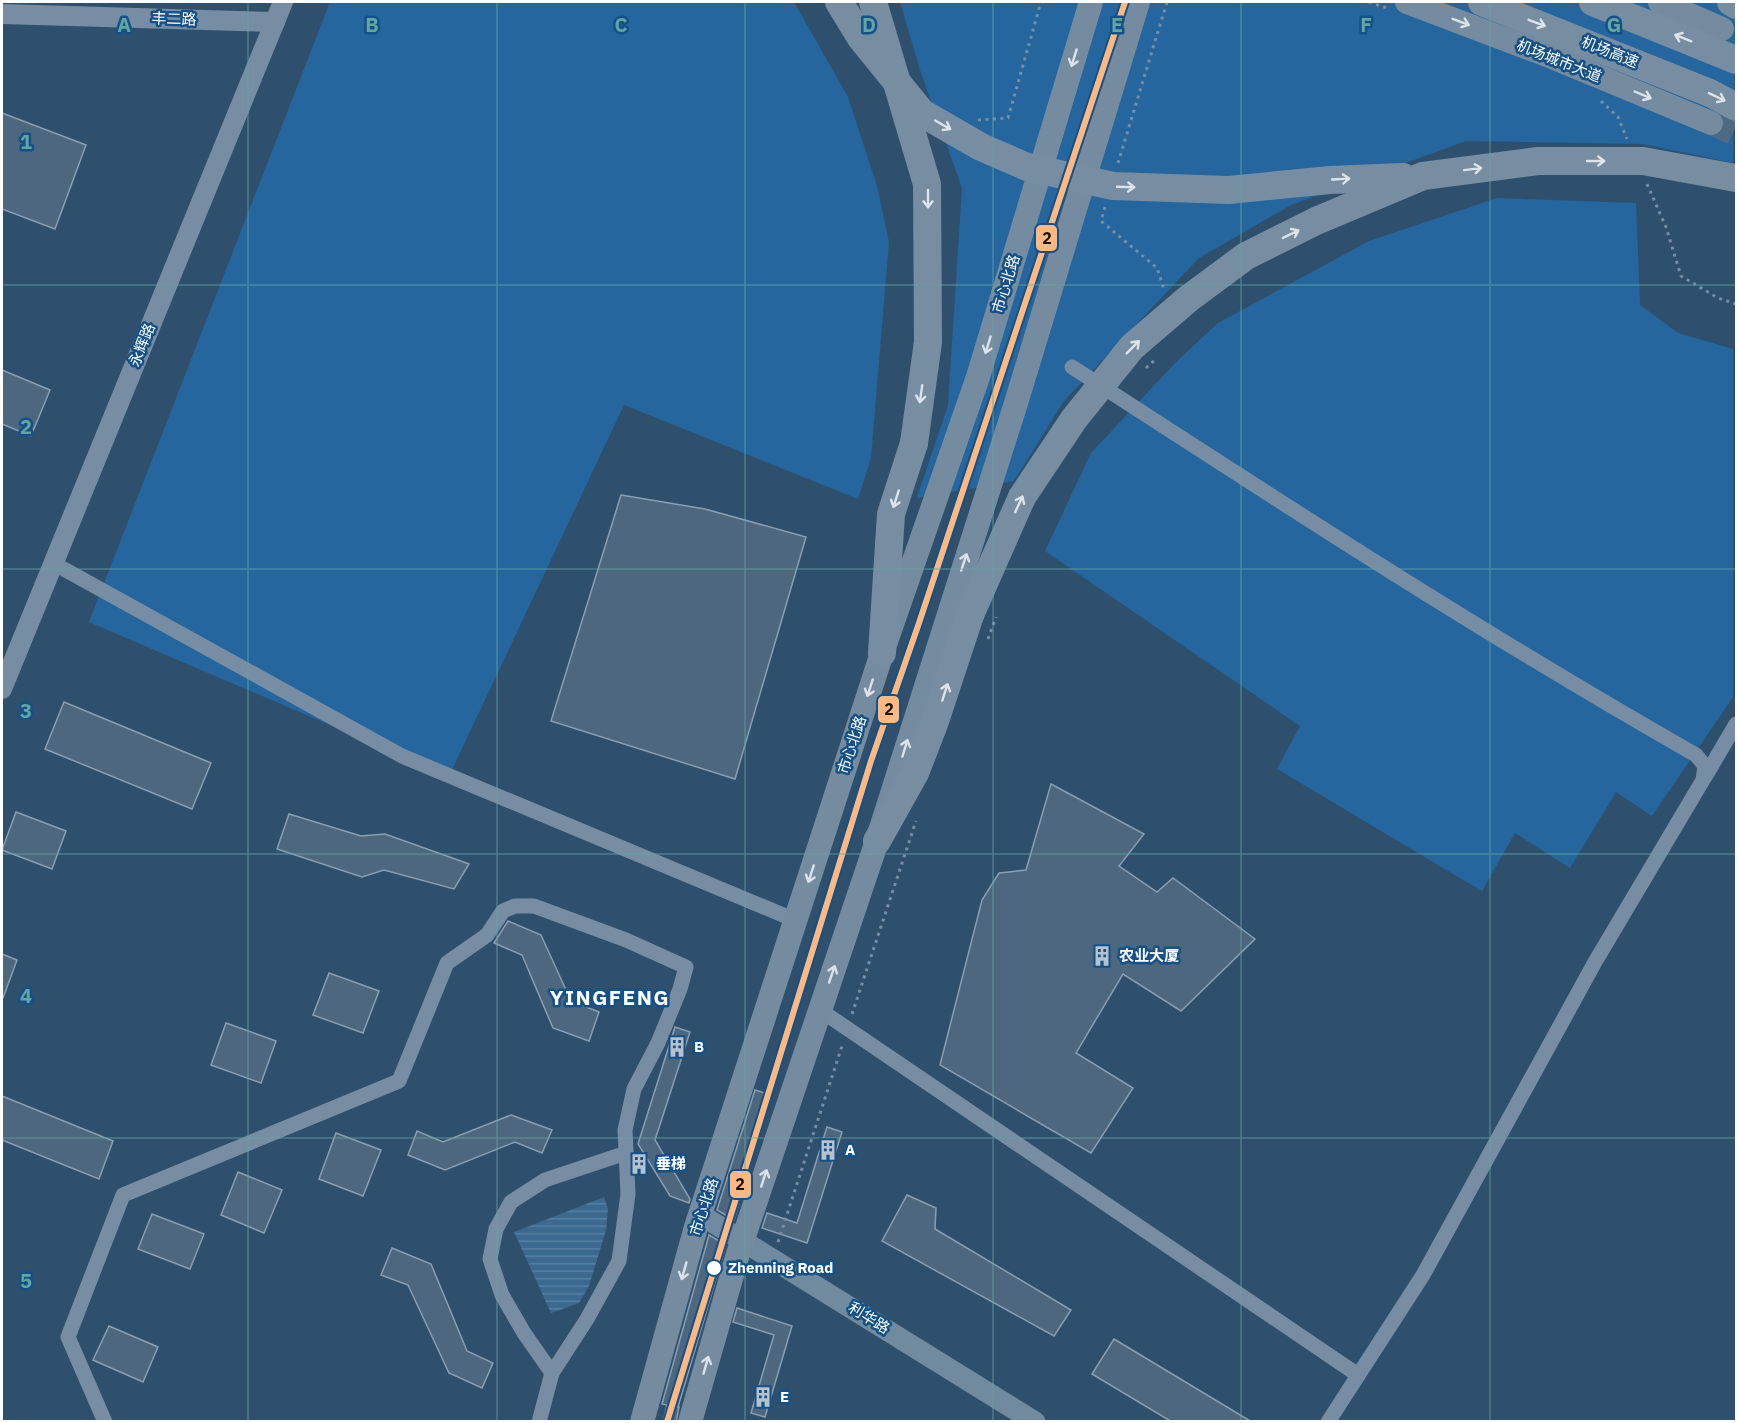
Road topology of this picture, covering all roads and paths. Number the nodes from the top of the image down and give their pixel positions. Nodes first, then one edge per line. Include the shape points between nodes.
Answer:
1 (283, 2) edge
2 (839, 2) edge
3 (873, 2) edge
4 (1041, 2) edge
5 (1091, 2) edge
6 (1138, 2) edge
7 (1167, 2) edge
8 (1369, 2) edge
9 (1482, 2) edge
10 (1593, 2) edge
11 (1660, 2) edge
12 (1731, 2) edge
13 (1399, 6) edge
14 (2, 14) edge
15 (1730, 17) edge
16 (275, 22) junction
17 (1737, 60) edge
18 (1601, 101) dead end
19 (1737, 107) tunnel mouth
20 (976, 120) dead end
21 (1711, 123) tunnel mouth
22 (1631, 147) dead end
23 (1117, 169) dead end
24 (1423, 176) junction
25 (1644, 177) dead end
26 (1737, 178) edge
27 (1107, 200) dead end
28 (1165, 291) dead end
29 (1737, 304) edge
30 (1164, 351) dead end
31 (1072, 367) dead end
32 (1140, 373) dead end
33 (53, 563) junction
34 (998, 611) dead end
35 (987, 642) dead end
36 (882, 653) junction
37 (2, 689) edge
38 (1737, 723) edge
39 (1703, 780) junction
40 (917, 817) dead end
41 (876, 841) junction
42 (783, 915) dead end
43 (820, 1010) junction
44 (848, 1028) junction
45 (626, 1154) junction
46 (699, 1221) junction
47 (741, 1247) junction
48 (772, 1258) junction
49 (552, 1373) junction
50 (1358, 1375) junction
51 (105, 1422) edge
52 (539, 1422) edge
53 (642, 1422) edge
54 (690, 1422) edge
55 (1008, 1422) edge
56 (1035, 1422) edge
57 (1328, 1422) edge

1 - 16 street, 永辉路
2 -> 24 highway, bridge via 861,38 922,113 981,147 1027,167 1113,186 1229,190
3 -> 36 highway, bridge via 927,184 928,342 914,443 891,514
4 - 20 path via 1008,118
5 -> 36 main road, 市心北路 via 978,377
41 -> 6 main road via 1016,403
7 - 23 path
8 - 13 path
9 -> 19 highway, 机场高速
17 -> 10 highway
11 - 15 main road
12 - 15 highway
13 -> 21 main road, 机场城市大道 via 1547,55
14 - 16 street, 丰二路
16 - 33 street, 永辉路
18 - 22 path via 1618,117
24 -> 26 highway, bridge via 1538,161 1643,161
41 -> 24 highway, bridge via 915,773 970,615 1022,497 1074,419 1132,347 1246,255
25 - 29 path via 1666,227 1681,276 1718,298
27 - 28 path via 1101,221 1157,268
30 - 32 path
31 - 39 street via 1364,556 1696,755 1705,766
33 - 37 street, 永辉路
33 - 42 street via 402,756
34 - 35 path
36 -> 46 main road, 市心北路
38 - 39 street
39 - 50 street via 1595,962 1423,1275
40 - 44 path
43 -> 41 main road
43 - 44 street
47 -> 43 main road
44 - 48 path
44 - 50 street
45 - 49 street via 628,1194 619,1261
45 - 49 street via 545,1180 511,1202 496,1229 490,1259 502,1295
45 - 51 street via 625,1130 634,1089 658,1043 686,967 534,906 515,906 503,911 486,935 447,963 399,1081 123,1195 68,1337
46 - 47 main road, 利华路
46 -> 53 main road, 市心北路
47 - 48 main road, 利华路
54 -> 47 main road
47 - 55 main road, 利华路
48 - 56 main road, 利华路
49 - 52 street
50 - 57 street

